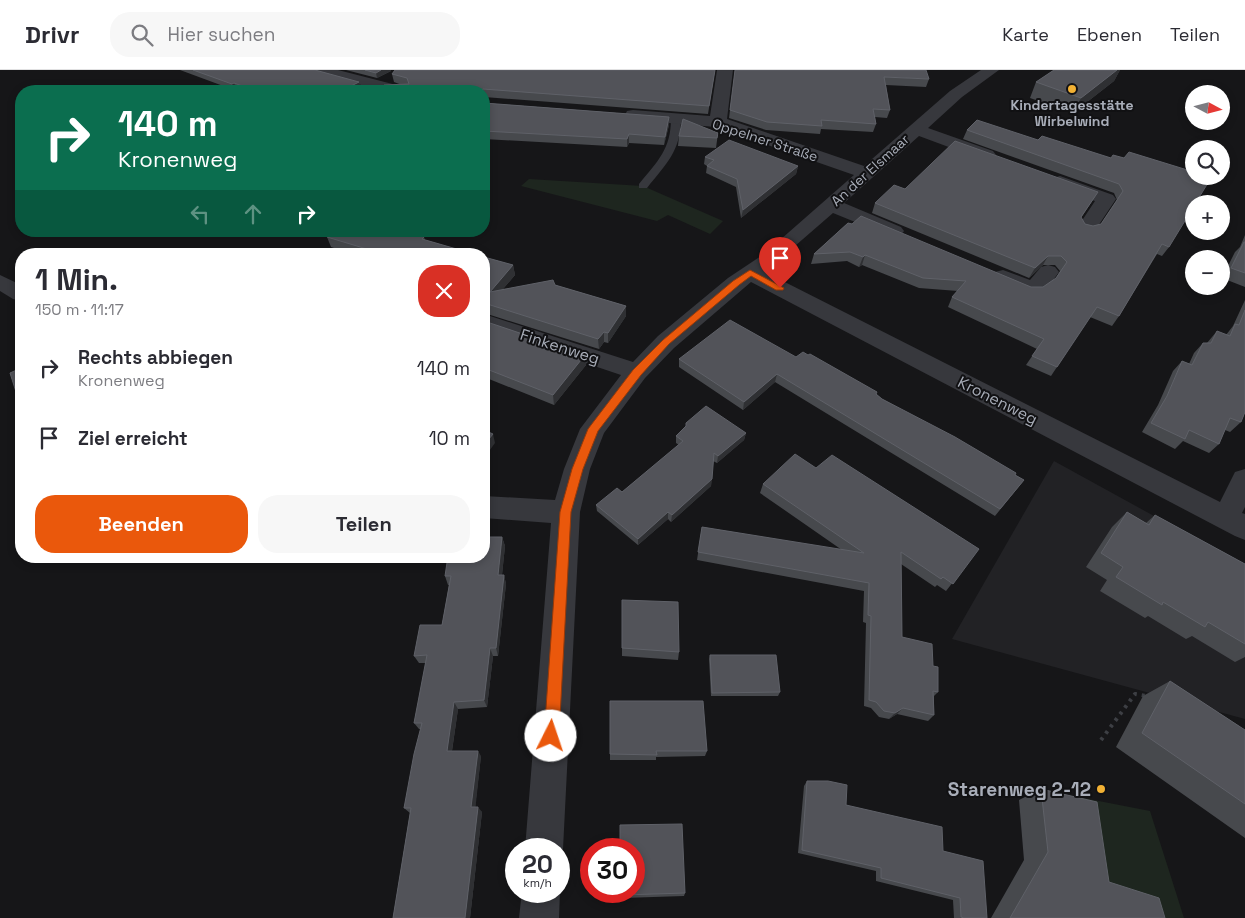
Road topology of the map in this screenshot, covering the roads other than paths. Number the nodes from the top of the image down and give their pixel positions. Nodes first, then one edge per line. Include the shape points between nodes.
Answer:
1 (320, 70) edge
2 (725, 70) edge
3 (992, 70) edge
4 (379, 85) edge
5 (616, 114) edge
6 (676, 118) junction
7 (718, 122) junction
8 (915, 129) junction
9 (1006, 162) edge
10 (865, 174) junction
11 (1042, 175) edge
12 (643, 186) dead end
13 (831, 205) junction
14 (1087, 228) edge
15 (910, 238) edge
16 (981, 268) edge
17 (1048, 272) dead end
18 (750, 273) junction
19 (0, 282) edge
20 (1034, 290) junction
21 (15, 291) edge
22 (1022, 309) edge
23 (490, 323) edge
24 (637, 372) junction
25 (1245, 480) edge
26 (490, 507) edge
27 (566, 512) junction
28 (1236, 523) edge
29 (545, 838) edge
30 (540, 903) edge
31 (539, 918) edge

1 - 4 street
2 - 7 street
3 - 8 street, An der Elsmaar via 956,94
5 - 6 street, Oppelner Straße
6 - 7 street, Oppelner Straße
6 - 12 lane via 669,154
7 - 10 street, Oppelner Straße
8 - 9 street
8 - 10 street, An der Elsmaar
10 - 13 street, An der Elsmaar
11 - 14 street via 1106,198
13 - 15 street
13 - 18 street, An der Elsmaar
16 - 20 street
17 - 20 street
18 - 24 street via 666,342
18 - 28 street, Kronenweg
19 - 21 street
20 - 22 street
23 - 24 street, Finkenweg
24 - 27 street via 593,429
25 - 28 street
26 - 27 street
27 - 29 street
30 - 31 street

